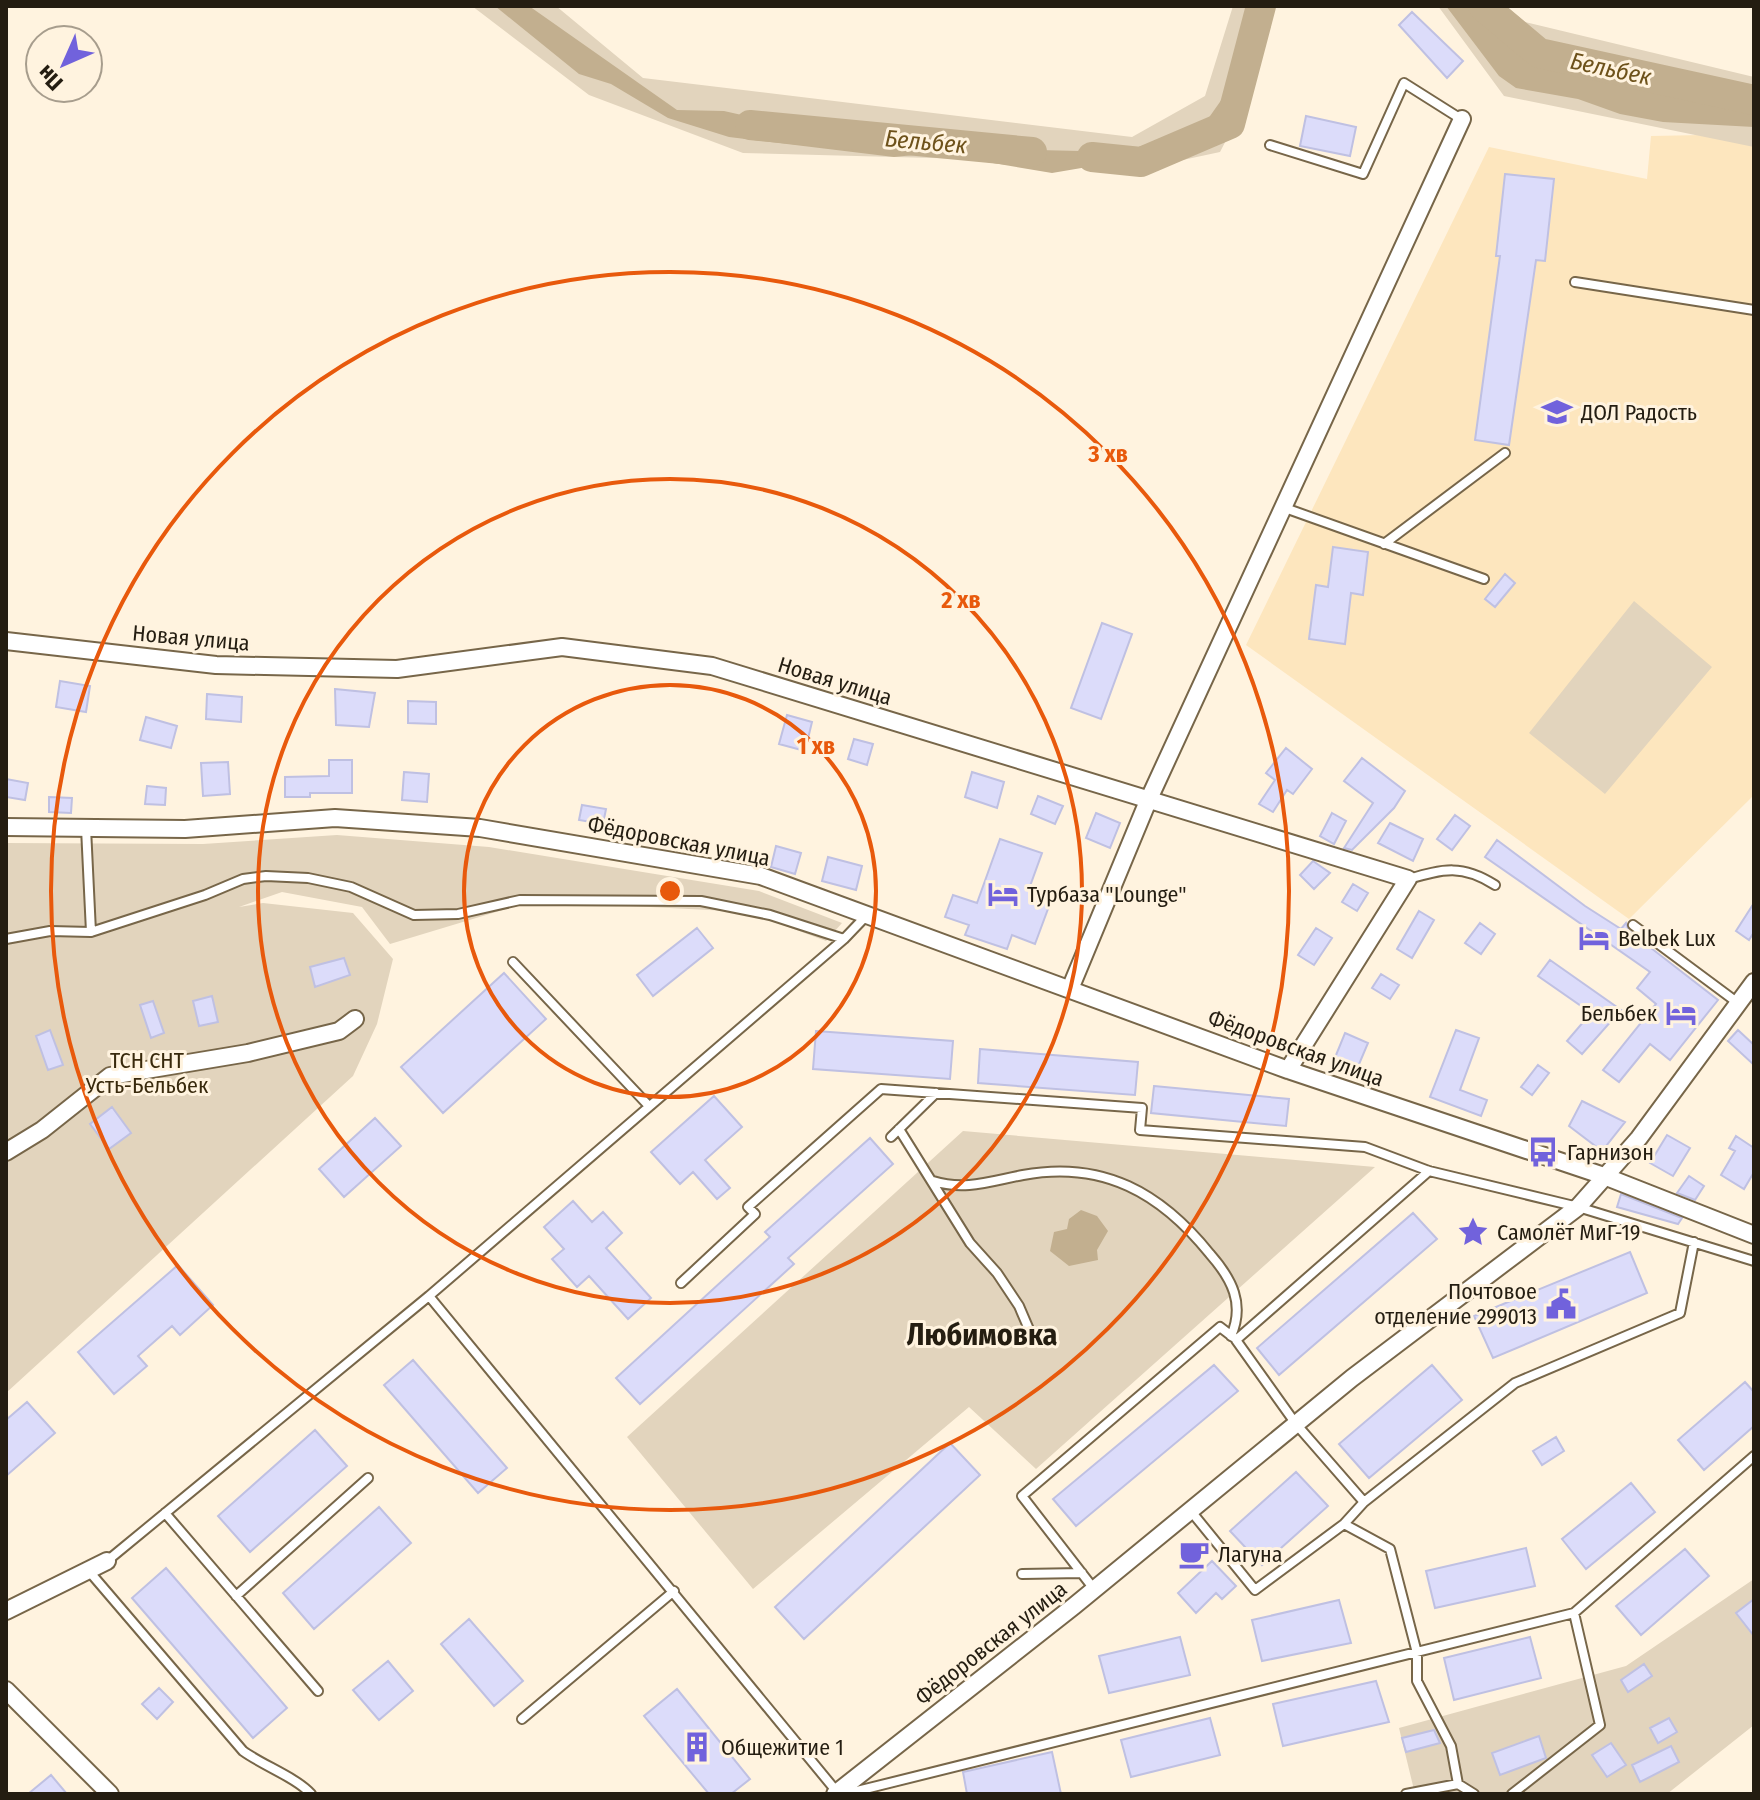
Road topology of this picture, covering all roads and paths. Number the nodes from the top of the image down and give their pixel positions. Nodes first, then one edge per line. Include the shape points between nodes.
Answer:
1 (1462, 119) joint
2 (1270, 145) dead end
3 (1575, 282) dead end
4 (1754, 310) edge
5 (1505, 453) dead end
6 (1285, 508) junction
7 (1384, 544) junction
8 (1484, 579) dead end
9 (6, 641) edge
10 (1148, 801) junction
11 (6, 827) edge
12 (86, 828) junction
13 (1408, 879) junction
14 (1495, 885) dead end
15 (867, 914) junction
16 (1633, 925) dead end
17 (91, 932) junction
18 (6, 939) edge
19 (844, 939) junction
20 (513, 962) dead end
21 (1754, 982) edge
22 (1070, 989) junction
23 (1738, 1003) junction
24 (355, 1019) dead end
25 (1288, 1070) junction
26 (936, 1093) junction
27 (648, 1105) junction
28 (899, 1129) junction
29 (891, 1137) dead end
30 (6, 1152) edge
31 (1429, 1171) junction
32 (1604, 1176) junction
33 (933, 1181) junction
34 (1578, 1207) junction
35 (1754, 1235) edge
36 (1694, 1242) junction
37 (1754, 1261) edge
38 (681, 1283) dead end
39 (429, 1296) junction
40 (1031, 1334) dead end
41 (1234, 1338) junction
42 (1296, 1424) junction
43 (1754, 1456) edge
44 (368, 1478) dead end
45 (1364, 1502) junction
46 (1189, 1509) junction
47 (165, 1513) junction
48 (1344, 1524) junction
49 (107, 1561) joint
50 (88, 1570) junction
51 (1082, 1573) junction
52 (1022, 1574) dead end
53 (1094, 1589) junction
54 (674, 1591) junction
55 (236, 1596) junction
56 (6, 1611) edge
57 (1574, 1613) junction
58 (1417, 1653) junction
59 (6, 1690) edge
60 (318, 1691) dead end
61 (522, 1719) dead end
62 (1458, 1784) junction
63 (842, 1793) edge
64 (110, 1794) edge
65 (311, 1794) edge
66 (1406, 1794) edge
67 (1474, 1794) edge
68 (1512, 1794) edge

1 - 2 lane via 1404,83 1363,174
1 - 6 street
3 - 4 lane
5 - 7 lane
6 - 7 lane
6 - 10 street
7 - 8 lane
9 - 10 street, Новая улица via 216,665 397,669 562,647 712,666
10 - 13 street, Новая улица
10 - 22 street
11 - 12 street, Фёдоровская улица
12 - 15 street, Фёдоровская улица via 185,829 335,818 480,828 761,876
12 - 17 lane
13 - 14 lane via 1454,869 1473,871
13 - 25 street
15 - 19 lane
15 - 22 street, Фёдоровская улица
16 - 23 lane
17 - 18 lane via 50,931
17 - 19 lane via 243,879 266,876 351,887 414,915 458,914 520,900 701,901 770,915
19 - 27 lane
20 - 27 lane
21 - 23 street
22 - 25 street, Фёдоровская улица
23 - 32 street via 1639,1138
24 - 30 street via 339,1031 248,1053 110,1076
25 - 32 street, Фёдоровская улица
26 - 28 lane
26 - 31 lane via 1142,1108 1140,1130 1365,1147
26 - 38 lane via 881,1089 748,1207 755,1214
27 - 39 lane
28 - 29 lane
28 - 33 lane
31 - 34 lane
31 - 41 lane
32 - 34 street, Фёдоровская улица
32 - 35 street
33 - 40 lane via 970,1243 1019,1306
33 - 41 lane via 964,1187 1055,1170 1120,1180 1154,1199 1228,1275 1240,1317
34 - 36 lane
34 - 42 street, Фёдоровская улица
36 - 37 lane
36 - 45 lane via 1680,1313 1515,1383
39 - 47 lane
39 - 54 lane
41 - 42 lane
41 - 51 lane via 1220,1327 1022,1496
42 - 45 lane
42 - 46 street, Фёдоровская улица
43 - 57 lane
44 - 55 lane
45 - 48 lane
46 - 48 lane via 1255,1590
46 - 53 street, Фёдоровская улица
47 - 49 lane
47 - 55 lane
48 - 58 lane via 1390,1549
49 - 50 street
50 - 56 street
50 - 65 lane via 243,1751
51 - 52 lane
51 - 53 lane
53 - 63 street, Фёдоровская улица
54 - 61 lane
54 - 63 lane
55 - 60 lane
57 - 58 lane
57 - 68 lane via 1600,1725
58 - 62 lane via 1417,1681 1451,1746
58 - 63 lane
59 - 64 street
62 - 66 lane
62 - 67 lane

